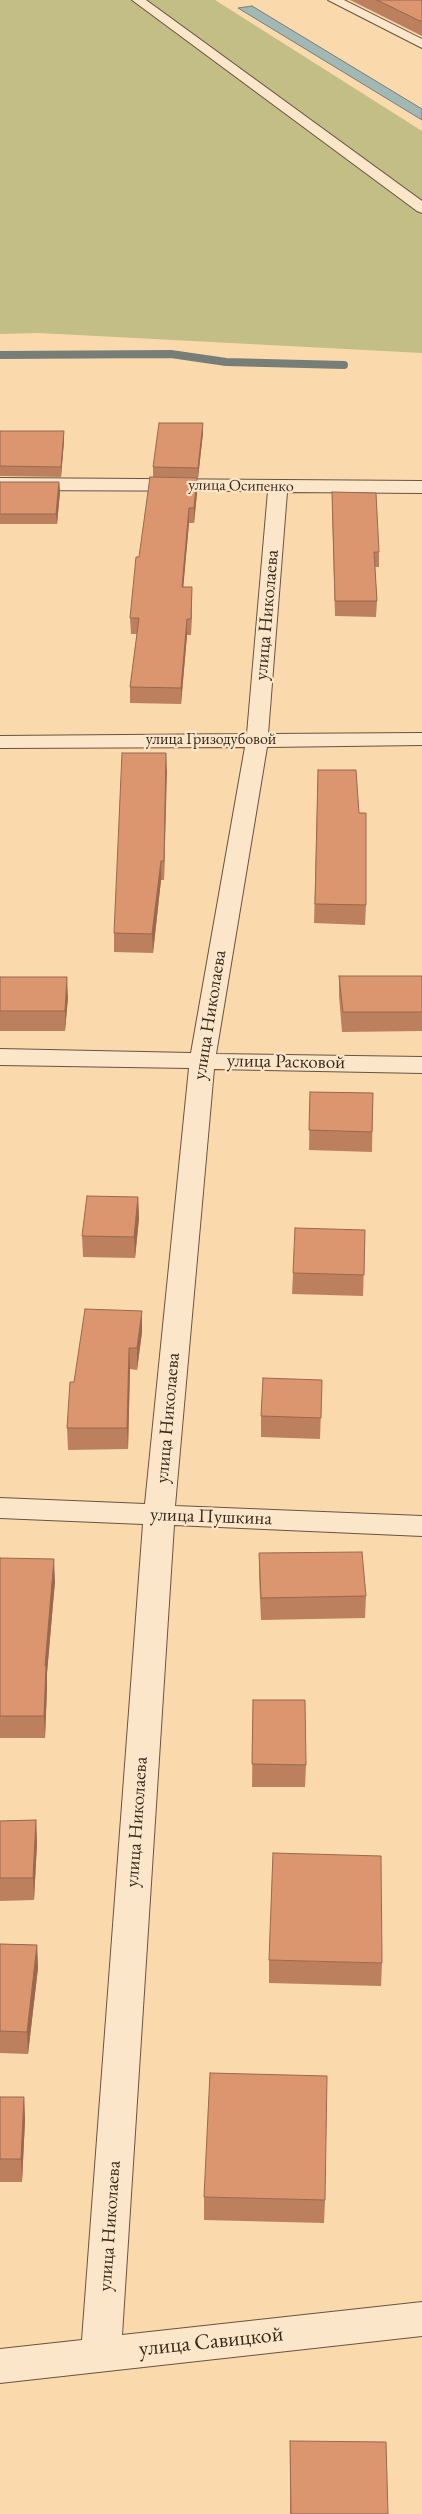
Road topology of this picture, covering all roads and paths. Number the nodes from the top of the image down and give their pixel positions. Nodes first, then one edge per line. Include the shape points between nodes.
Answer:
1 (138, 0) edge
2 (334, 0) edge
3 (422, 44) edge
4 (422, 208) edge
5 (0, 484) edge
6 (278, 486) junction
7 (422, 487) edge
8 (422, 739) edge
9 (257, 740) junction
10 (0, 742) edge
11 (0, 1056) edge
12 (202, 1061) junction
13 (422, 1065) edge
14 (0, 1508) edge
15 (159, 1514) junction
16 (422, 1526) edge
17 (422, 2319) edge
18 (101, 2354) junction
19 (0, 2366) edge

1 - 4 street
2 - 3 street
5 - 6 street, улица Осипенко
6 - 7 street, улица Осипенко
6 - 9 street, улица Николаева
8 - 9 street, улица Гризодубовой
9 - 10 street, улица Гризодубовой
9 - 12 street, улица Николаева
11 - 12 street, улица Расковой
12 - 13 street, улица Расковой
12 - 15 street, улица Николаева
14 - 15 street, улица Пушкина
15 - 16 street, улица Пушкина
15 - 18 street, улица Николаева
17 - 18 street, улица Савицкой
18 - 19 street, улица Савицкой

